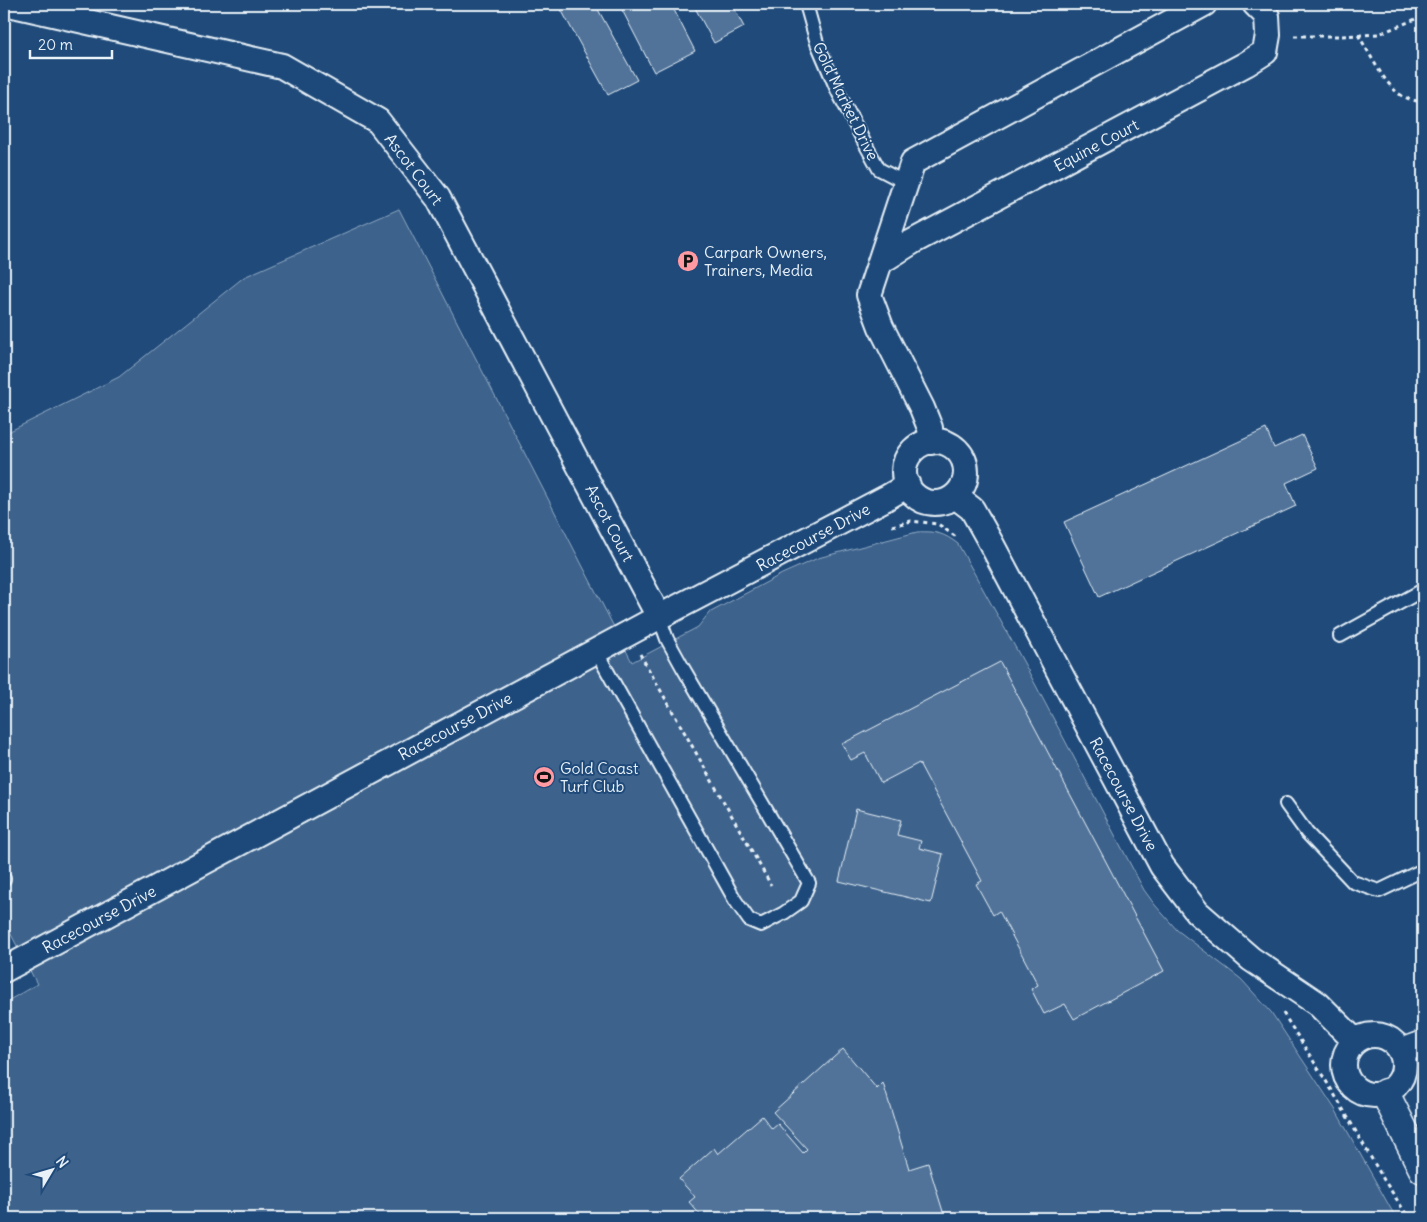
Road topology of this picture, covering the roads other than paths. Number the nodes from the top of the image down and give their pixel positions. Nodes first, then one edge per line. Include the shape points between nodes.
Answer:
1 (9, 4) edge
2 (806, 4) edge
3 (1204, 4) edge
4 (1255, 4) edge
5 (33, 6) edge
6 (906, 182) junction
7 (880, 262) junction
8 (931, 442) junction
9 (908, 485) junction
10 (955, 496) junction
11 (1423, 590) edge
12 (659, 616) junction
13 (1340, 636) dead end
14 (596, 651) junction
15 (1286, 804) dead end
16 (1423, 870) edge
17 (4, 970) edge
18 (1355, 1041) junction
19 (1413, 1047) edge
20 (1385, 1093) junction
21 (1423, 1169) edge

1 - 5 street, Ascot Court
2 - 6 lane, Gold Market Drive via 817,43 838,92 879,169
3 - 6 street via 913,162
4 - 7 street, Equine Court via 1266,16 1268,35 1265,52
5 - 12 street, Ascot Court via 282,66 378,122 438,198
6 - 7 street
7 - 8 street via 869,295 925,414
8 - 9 street via 921,444 906,460 904,469
8 - 10 street via 951,446 964,461 965,480
9 - 10 street via 910,491 925,501 935,503
9 - 12 street, Racecourse Drive
10 - 18 street, Racecourse Drive via 972,509 991,542 1162,866 1197,912 1251,959 1318,1004
11 - 13 lane
12 - 14 street, Racecourse Drive
12 - 14 lane via 683,668 809,883 801,901 784,913 761,925 749,920
14 - 17 street, Racecourse Drive
15 - 16 lane via 1307,834 1354,882 1379,892
18 - 19 street via 1377,1034 1396,1044
18 - 20 street via 1349,1048 1344,1067 1351,1084 1367,1094
19 - 20 street via 1400,1082
20 - 21 street

